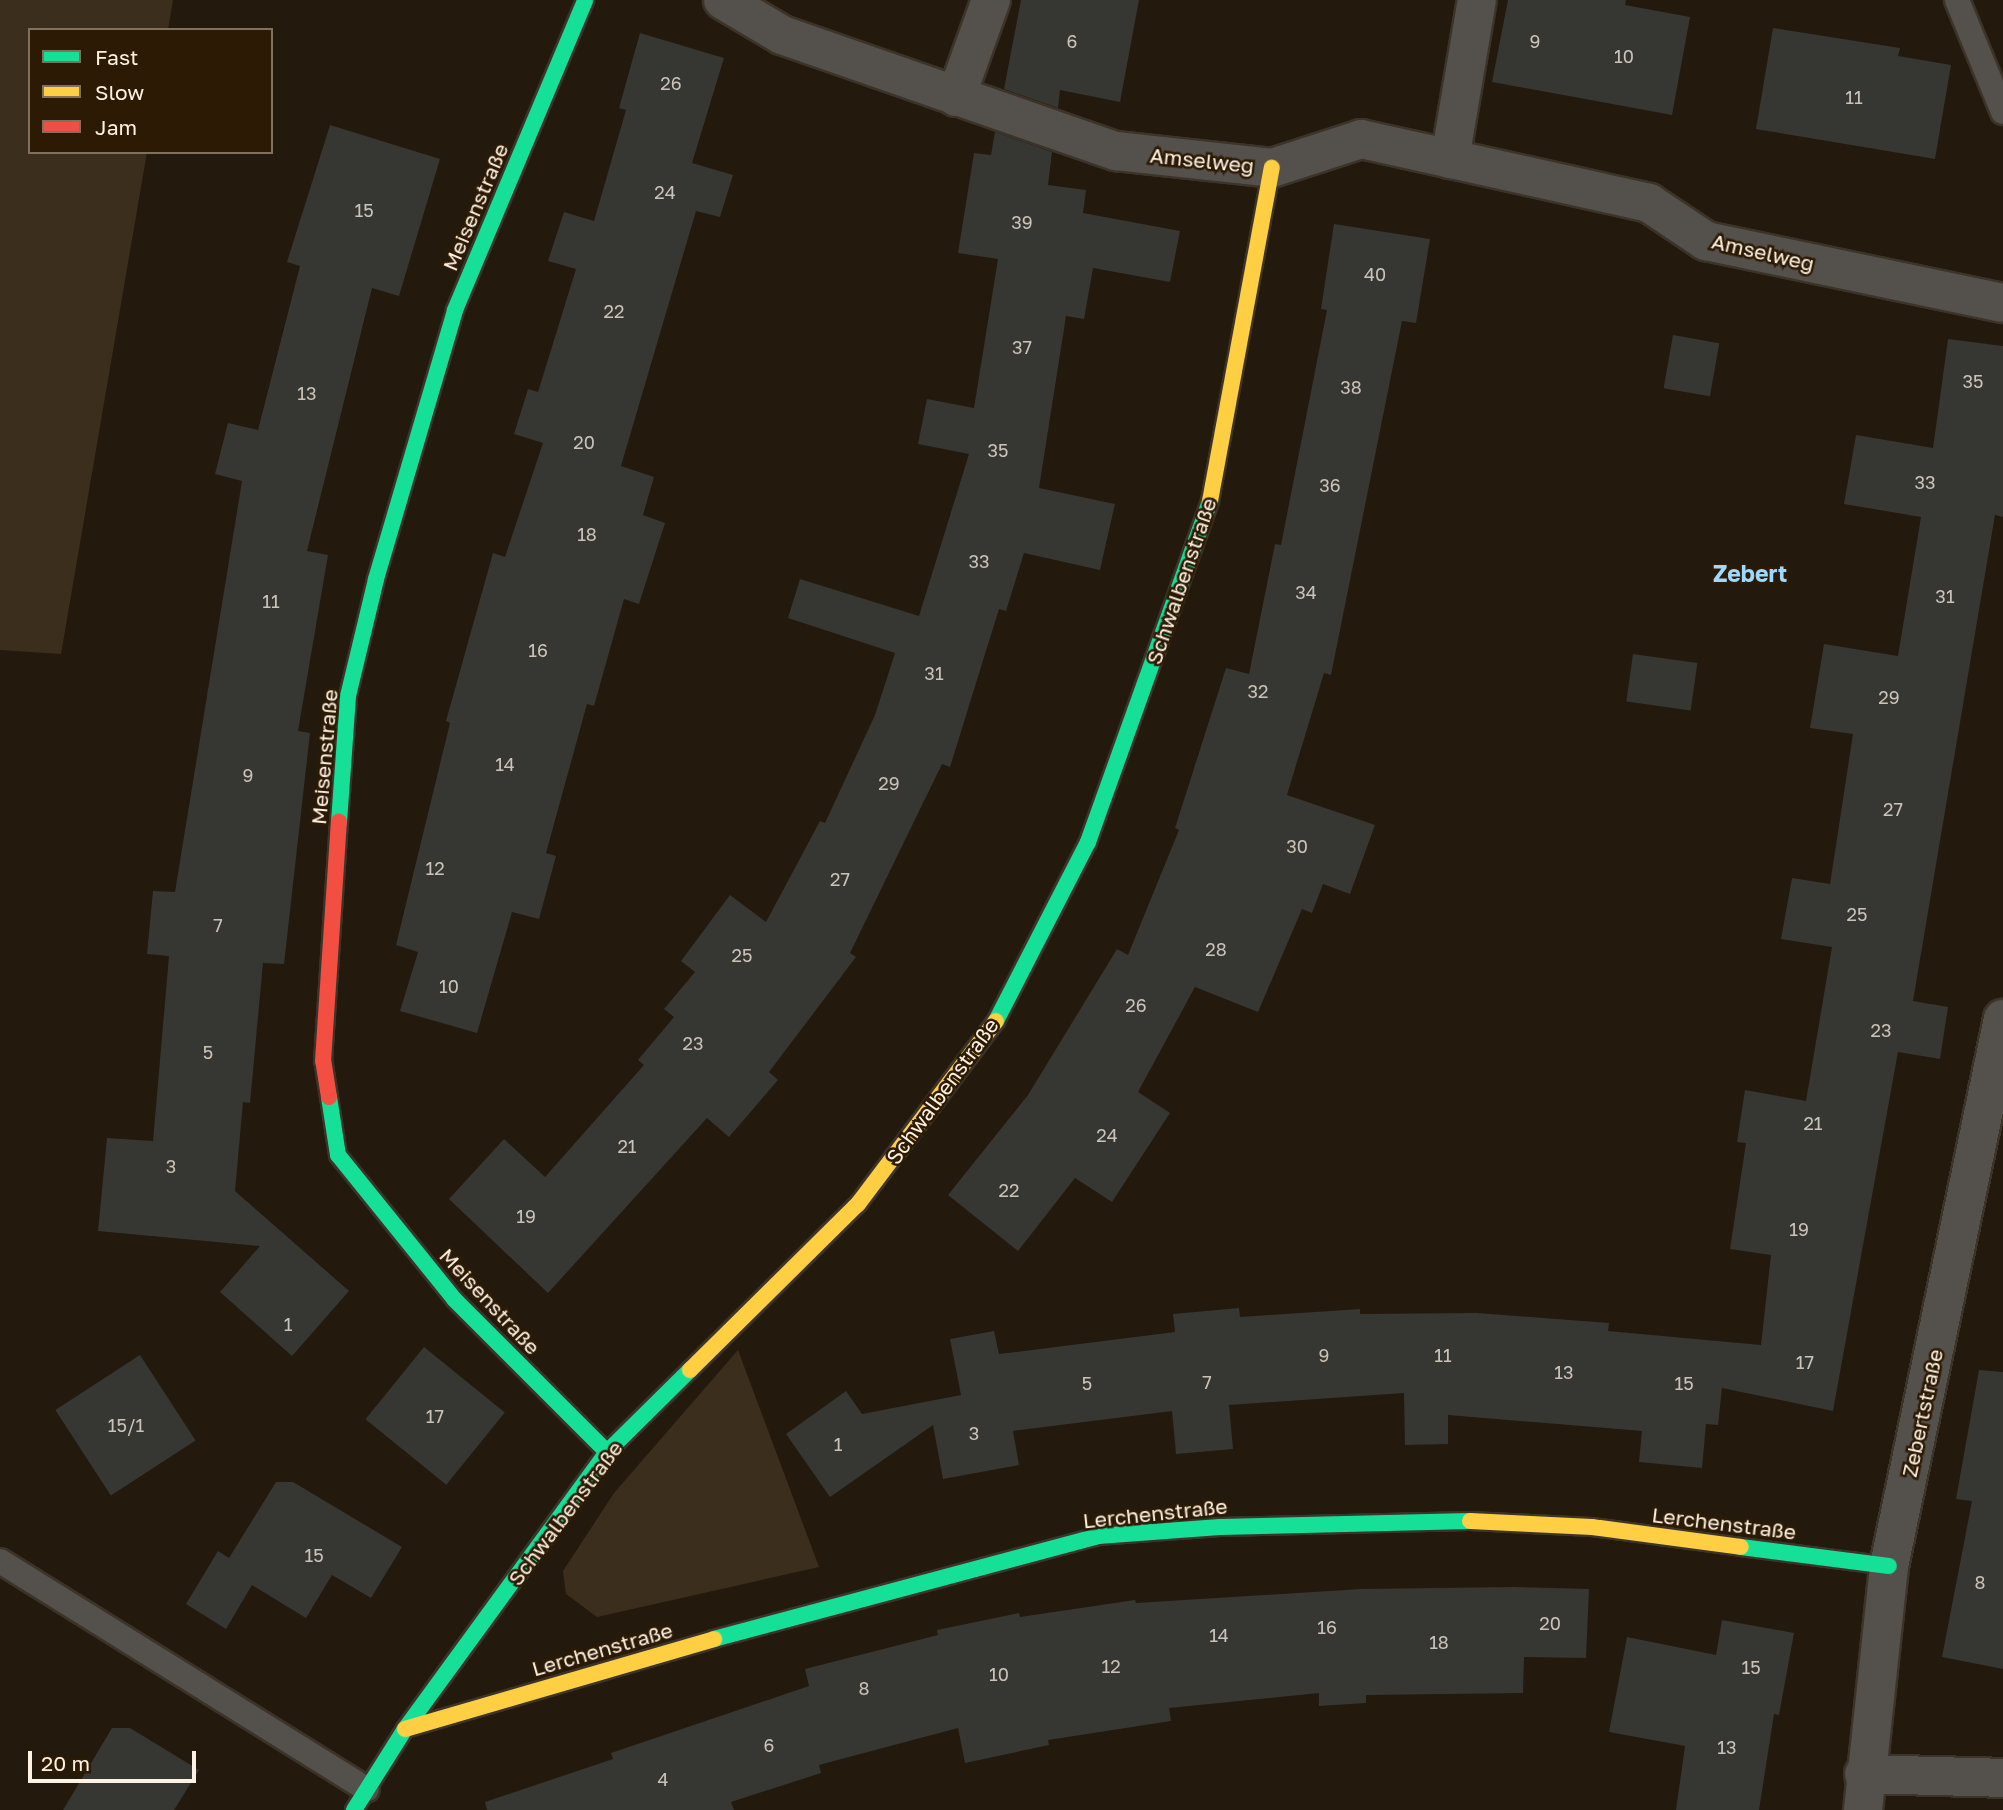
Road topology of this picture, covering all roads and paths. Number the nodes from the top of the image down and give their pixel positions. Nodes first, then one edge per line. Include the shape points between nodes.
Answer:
1 (585, 0) edge
2 (723, 0) edge
3 (991, 0) edge
4 (1477, 0) edge
5 (1957, 0) edge
6 (956, 97) junction
7 (2003, 112) edge
8 (1450, 159) junction
9 (1272, 168) junction
10 (2003, 303) edge
11 (2003, 1019) edge
12 (607, 1452) junction
13 (0, 1561) edge
14 (1889, 1566) junction
15 (405, 1729) junction
16 (2003, 1778) edge
17 (1863, 1792) edge
18 (361, 1800) edge

1 - 12 street, Meisenstraße via 455,310 376,579 348,696 323,1061 338,1155 454,1299
2 - 6 street, Amselweg via 782,35
3 - 6 street
4 - 8 street
5 - 7 lane
6 - 9 street, Amselweg via 1116,151
8 - 9 street, Amselweg via 1360,139
8 - 10 street, Amselweg via 1649,203 1706,241
9 - 12 street, Schwalbenstraße via 1208,514 1088,842 990,1032 858,1204
11 - 14 street, Zebertstraße
12 - 15 street, Schwalbenstraße
13 - 18 lane, Schwalbenstraße
14 - 15 street, Lerchenstraße via 1592,1527 1460,1520 1220,1527 1098,1536 581,1675
14 - 17 street, Zebertstraße
15 - 18 street, Schwalbenstraße
16 - 17 street

